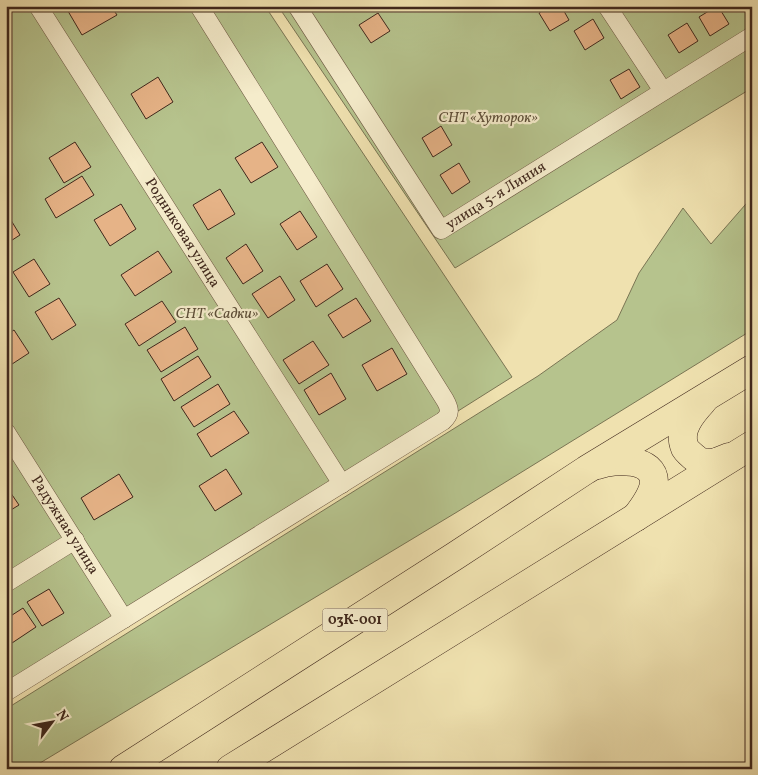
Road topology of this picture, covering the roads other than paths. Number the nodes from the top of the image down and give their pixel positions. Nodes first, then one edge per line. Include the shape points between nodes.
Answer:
1 (38, 6) edge
2 (199, 6) edge
3 (297, 6) edge
4 (607, 6) edge
5 (752, 36) edge
6 (663, 91) junction
7 (752, 369) edge
8 (707, 396) junction
9 (6, 432) edge
10 (746, 449) edge
11 (11, 451) edge
12 (586, 470) junction
13 (342, 484) junction
14 (622, 527) junction
15 (75, 540) junction
16 (6, 584) edge
17 (124, 619) junction
18 (6, 692) edge
19 (123, 769) edge
20 (230, 769) edge

1 - 13 street, Родниковая улица
2 - 13 street via 449,407 448,416 443,421
3 - 6 street, улица 5-я Линия via 441,230
4 - 6 street
5 - 6 street, улица 5-я Линия
7 - 8 main road, 03К-001
8 - 10 main road, 03К-001 via 687,418 683,439 686,449 700,462 714,463
8 - 12 main road, 03К-001
9 - 11 street, Радужная улица
10 - 14 main road, 03К-001
11 - 15 street, Радужная улица
12 - 14 main road, 03К-001 via 602,464 632,462 652,472 654,482 650,496 635,519
12 - 19 main road, 03К-001
13 - 17 street
14 - 20 main road, 03К-001
15 - 16 street
15 - 17 street, Радужная улица
17 - 18 street

